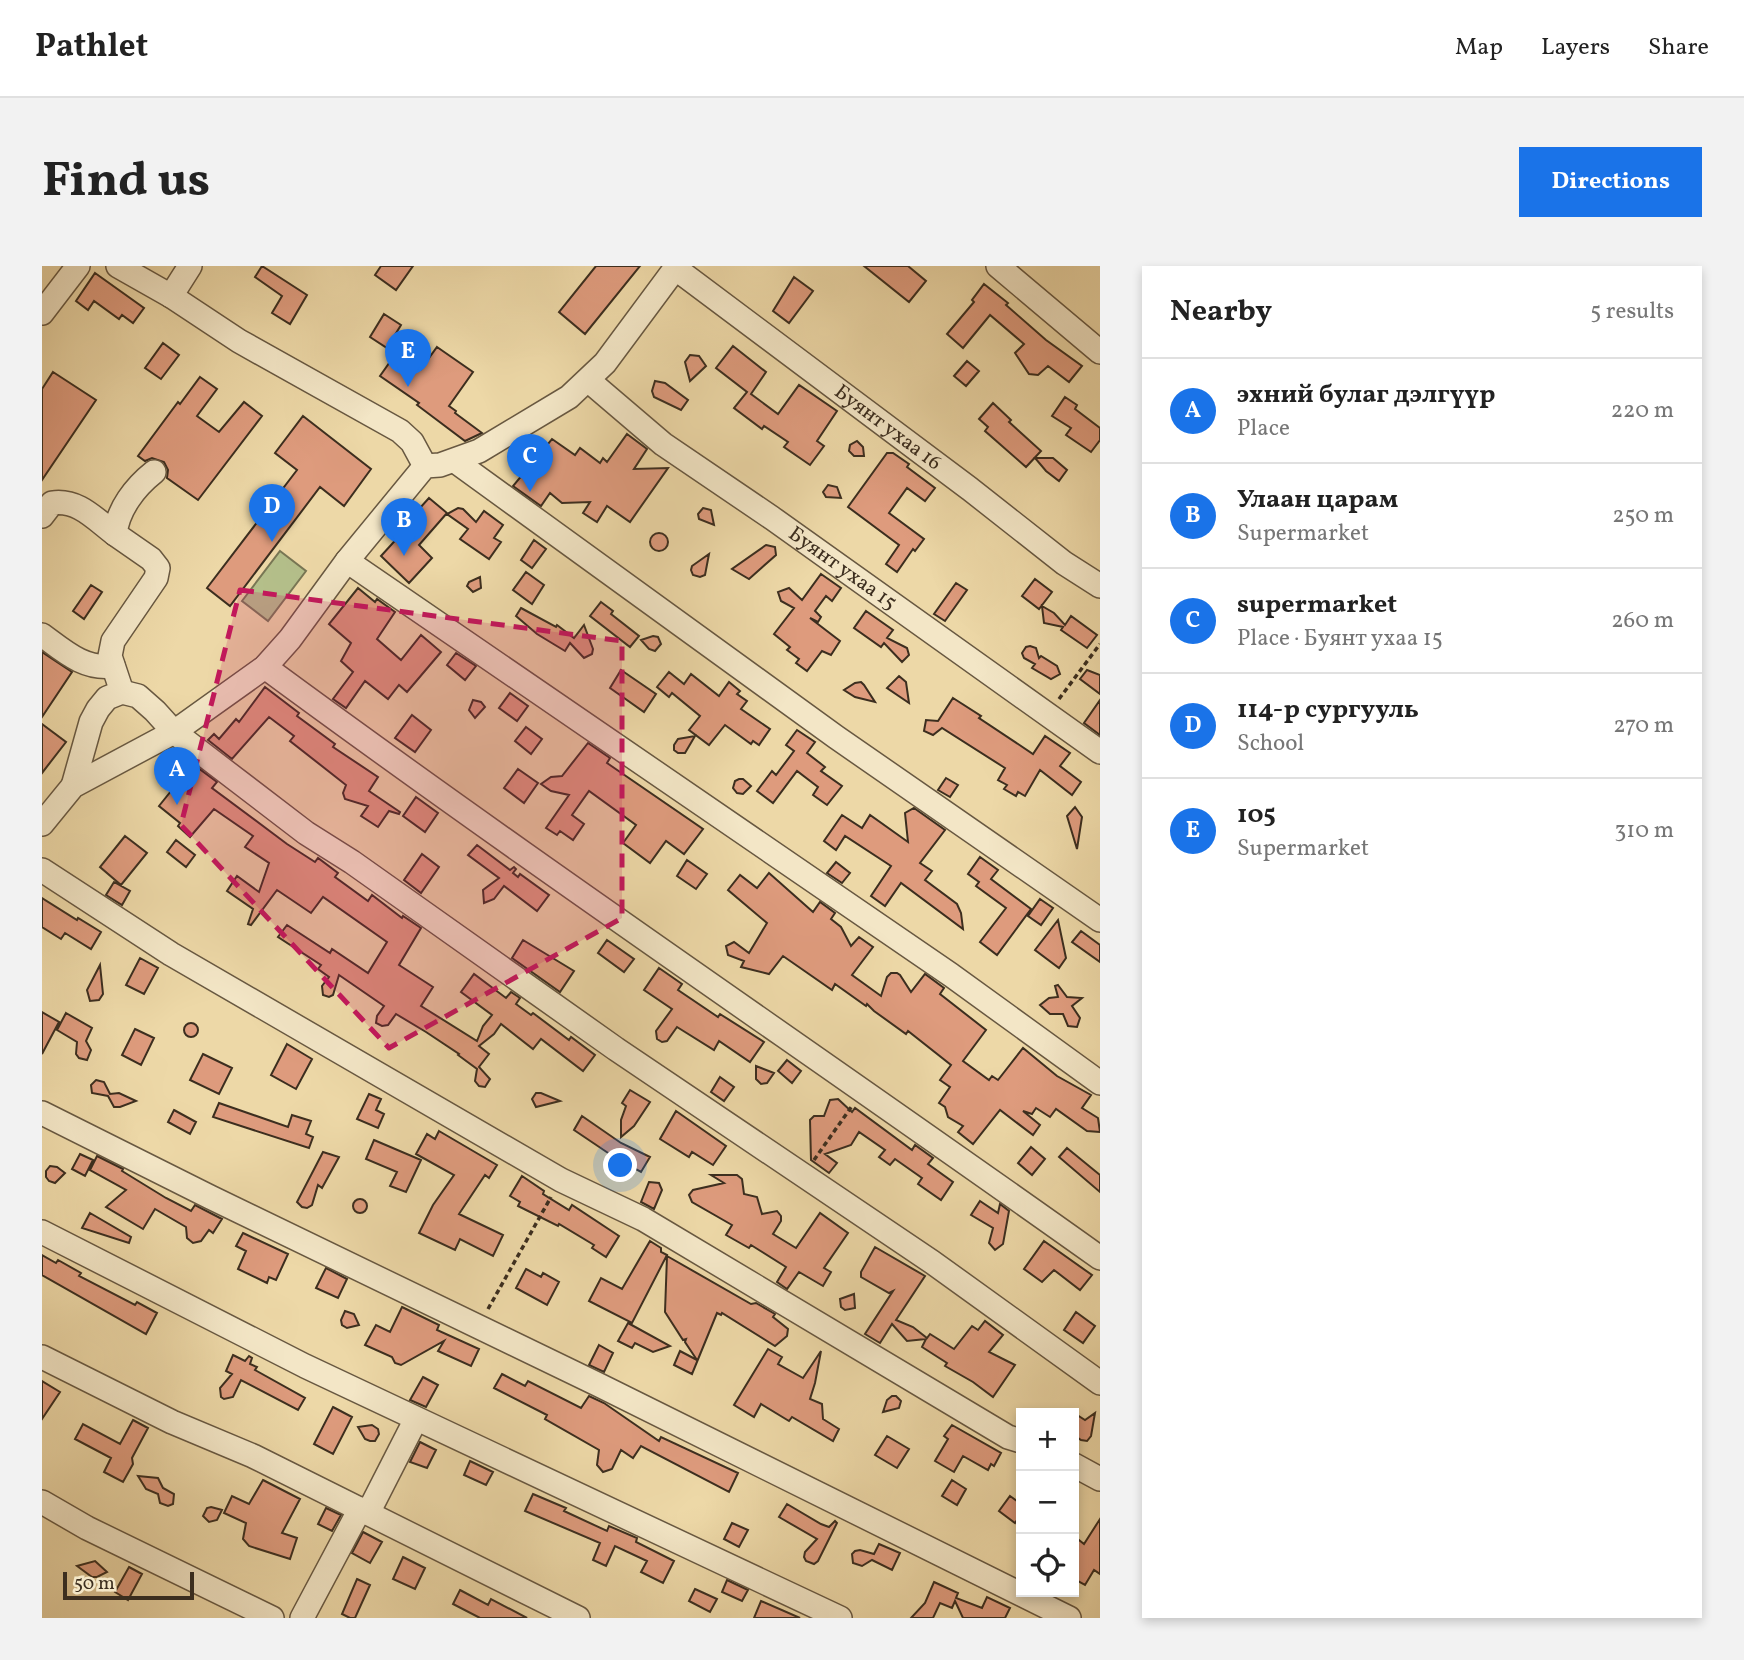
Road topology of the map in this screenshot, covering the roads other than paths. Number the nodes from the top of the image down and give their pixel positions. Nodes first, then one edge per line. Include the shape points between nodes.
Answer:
1 (78, 266) edge
2 (118, 266) edge
3 (190, 266) edge
4 (998, 266) edge
5 (676, 267) edge
6 (171, 296) junction
7 (42, 313) edge
8 (1100, 352) edge
9 (588, 380) junction
10 (455, 461) junction
11 (425, 466) junction
12 (154, 472) dead end
13 (42, 516) edge
14 (115, 534) junction
15 (347, 561) junction
16 (1100, 586) edge
17 (42, 635) edge
18 (113, 666) junction
19 (265, 667) junction
20 (122, 692) junction
21 (174, 732) junction
22 (1100, 752) edge
23 (73, 786) junction
24 (42, 824) edge
25 (42, 870) edge
26 (1100, 920) edge
27 (1100, 1083) edge
28 (42, 1113) edge
29 (42, 1232) edge
30 (1100, 1258) edge
31 (42, 1357) edge
32 (1100, 1383) edge
33 (416, 1419) junction
34 (1016, 1439) edge
35 (1079, 1468) edge
36 (1100, 1479) edge
37 (42, 1502) edge
38 (364, 1511) junction
39 (272, 1618) edge
40 (302, 1618) edge
41 (578, 1618) edge
42 (840, 1618) edge
43 (1069, 1618) edge

1 - 7 street
2 - 6 street
3 - 6 street
4 - 8 street
5 - 9 street
5 - 16 street, Буянт ухаа 16
6 - 11 street via 239,341 400,431
9 - 10 street via 505,437
9 - 22 street, Буянт ухаа 15 via 663,444
10 - 11 street
10 - 26 street via 836,737
11 - 15 street
12 - 14 street via 121,510
13 - 14 street via 52,503 65,501
14 - 18 street via 158,568 156,578 113,641
15 - 19 street
15 - 27 street via 940,967
17 - 18 street via 71,657 97,668
18 - 20 street
19 - 21 street
19 - 30 street via 411,775
20 - 21 street via 138,696
20 - 23 street via 107,698 94,716
21 - 23 street
21 - 32 street via 306,834 932,1262
23 - 24 street
25 - 34 street via 171,954 561,1180 643,1219
28 - 43 street
29 - 33 street
31 - 38 street
33 - 38 street
33 - 42 street
35 - 36 street
37 - 39 street
38 - 40 street
38 - 41 street

